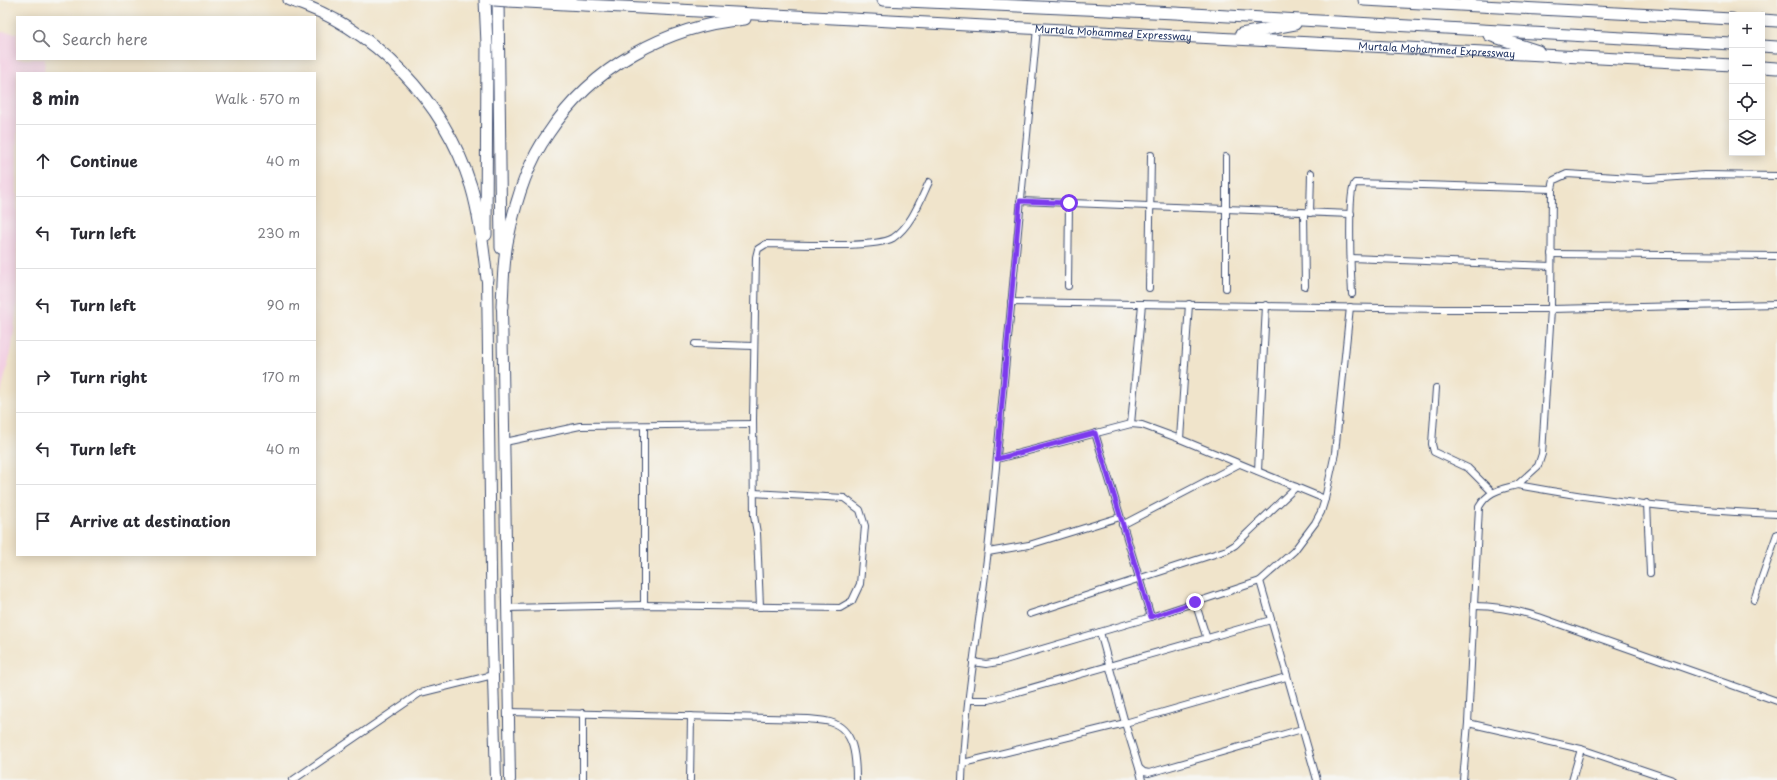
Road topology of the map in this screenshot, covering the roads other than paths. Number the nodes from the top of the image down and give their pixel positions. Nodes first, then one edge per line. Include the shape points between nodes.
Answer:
1 (289, 0) edge
2 (485, 0) edge
3 (494, 0) edge
4 (503, 0) edge
5 (883, 0) edge
6 (1364, 0) edge
7 (1384, 1) edge
8 (780, 16) junction
9 (1729, 19) edge
10 (1765, 20) edge
11 (1314, 21) junction
12 (1777, 21) edge
13 (1037, 28) junction
14 (1476, 30) junction
15 (1223, 37) junction
16 (1729, 44) edge
17 (1765, 46) edge
18 (1777, 46) edge
19 (1552, 56) junction
20 (1729, 65) edge
21 (1765, 67) edge
22 (1777, 68) edge
23 (1151, 155) dead end
24 (1226, 157) dead end
25 (1311, 173) dead end
26 (1777, 176) edge
27 (929, 182) dead end
28 (1552, 189) junction
29 (1020, 201) junction
30 (1069, 203) junction
31 (1150, 206) junction
32 (1226, 209) junction
33 (1307, 213) junction
34 (1351, 214) junction
35 (1551, 254) junction
36 (1777, 256) edge
37 (1351, 258) junction
38 (1551, 266) junction
39 (487, 279) junction
40 (1068, 286) dead end
41 (1305, 286) dead end
42 (1148, 288) dead end
43 (1226, 288) dead end
44 (1352, 294) dead end
45 (1011, 302) junction
46 (1142, 304) junction
47 (1188, 304) junction
48 (1777, 304) edge
49 (1266, 305) junction
50 (502, 307) junction
51 (1350, 307) junction
52 (1551, 309) junction
53 (695, 344) dead end
54 (753, 346) junction
55 (1436, 388) dead end
56 (753, 424) junction
57 (1131, 424) junction
58 (644, 426) junction
59 (1095, 433) junction
60 (1180, 439) junction
61 (505, 442) junction
62 (997, 459) junction
63 (1239, 464) junction
64 (1258, 471) junction
65 (1517, 486) junction
66 (1296, 487) junction
67 (1492, 492) junction
68 (753, 493) junction
69 (1325, 499) junction
70 (1647, 504) junction
71 (1777, 514) edge
72 (1120, 516) junction
73 (1122, 525) junction
74 (1777, 534) edge
75 (988, 552) junction
76 (1650, 573) dead end
77 (1139, 578) junction
78 (1260, 581) junction
79 (1754, 600) dead end
80 (1195, 602) junction
81 (644, 605) junction
82 (1474, 606) junction
83 (760, 607) junction
84 (507, 608) junction
85 (1030, 614) dead end
86 (1151, 617) junction
87 (1271, 620) junction
88 (1100, 632) junction
89 (1207, 639) junction
90 (973, 662) junction
91 (1110, 667) junction
92 (493, 675) junction
93 (1286, 677) junction
94 (969, 700) junction
95 (1777, 701) edge
96 (509, 712) junction
97 (583, 713) junction
98 (691, 716) junction
99 (1125, 723) junction
100 (1468, 723) junction
101 (1302, 729) junction
102 (1581, 749) junction
103 (963, 763) junction
104 (1139, 768) junction
105 (293, 780) edge
106 (496, 780) edge
107 (510, 780) edge
108 (583, 780) edge
109 (690, 780) edge
110 (856, 780) edge
111 (962, 780) edge
112 (1142, 780) edge
113 (1316, 780) edge
114 (1463, 780) edge
115 (1572, 780) edge
116 (1673, 780) edge

1 - 39 highway via 325,15 372,45 416,87 434,111 451,137 471,187
2 - 39 highway
3 - 4 highway, Murtala Mohammed Expressway, bridge
4 - 8 highway, Murtala Mohammed Expressway
4 - 50 highway
5 - 11 highway, Murtala Mohammed Expressway
6 - 7 highway
7 - 9 highway
8 - 13 highway, Murtala Mohammed Expressway
8 - 50 highway via 711,24 659,40 616,65 575,100 547,134 524,183 508,238
10 - 12 highway
11 - 14 highway, Murtala Mohammed Expressway
11 - 15 highway
13 - 15 highway, Murtala Mohammed Expressway
13 - 29 street
14 - 16 highway, Murtala Mohammed Expressway
14 - 19 highway
15 - 19 highway, Murtala Mohammed Expressway
17 - 18 highway
19 - 20 highway, Murtala Mohammed Expressway
21 - 22 highway
23 - 31 street
24 - 32 street
25 - 33 street
26 - 28 street via 1705,175 1648,179 1567,174 1554,180
27 - 54 street via 911,219 894,237 885,241 848,244 766,244 758,249
28 - 34 street via 1359,182 1353,185
28 - 35 street
29 - 30 street
29 - 45 street
30 - 31 street
30 - 40 street
31 - 32 street
31 - 42 street
32 - 33 street
32 - 43 street
33 - 34 street
33 - 41 street
34 - 37 street
35 - 36 street
35 - 38 street
37 - 38 street
37 - 44 street
38 - 52 street
39 - 92 main road
45 - 46 street
45 - 62 street
46 - 47 street
46 - 57 street
47 - 49 street
47 - 60 street
48 - 52 street
49 - 51 street
49 - 64 street
50 - 61 main road
51 - 52 street
51 - 69 street via 1335,453
52 - 65 street via 1542,454 1538,466
53 - 54 street
54 - 56 street
55 - 67 street via 1432,444 1434,452 1468,468
56 - 58 street
56 - 68 street
57 - 59 street
57 - 60 street via 1142,425
58 - 61 street via 580,426
58 - 81 street
59 - 62 street
59 - 72 street
60 - 63 street
61 - 84 main road
62 - 75 street
63 - 64 street
63 - 73 street
64 - 66 street
65 - 67 street
65 - 70 street
66 - 69 street
66 - 77 street via 1227,550
67 - 82 street via 1484,498 1479,507
68 - 83 street
68 - 83 street via 844,498 860,510 865,526 860,584 852,601 840,608
69 - 78 street via 1321,512 1294,551
70 - 71 street via 1724,512
70 - 76 street
72 - 73 street
72 - 75 street via 1029,545
73 - 77 street
74 - 79 street
75 - 90 street
77 - 85 street
77 - 86 street
78 - 80 street
78 - 87 street
80 - 86 street
80 - 89 street
81 - 83 street
81 - 84 street
82 - 95 street via 1493,606 1539,616
82 - 100 street
84 - 96 main road
86 - 88 street
87 - 89 street
87 - 93 street
88 - 90 street via 998,662
88 - 91 street
89 - 91 street
90 - 94 street
91 - 94 street via 989,700
91 - 99 street
92 - 105 street via 420,693
92 - 106 main road
93 - 99 street
93 - 101 street
94 - 103 street
96 - 97 street
96 - 107 main road
97 - 98 street
97 - 108 street
98 - 109 street
98 - 110 street via 829,721 840,726 854,748
99 - 103 street
99 - 104 street
100 - 102 street
100 - 114 street
101 - 104 street via 1149,773
101 - 113 street
102 - 115 street
102 - 116 street
103 - 111 street
104 - 112 street

